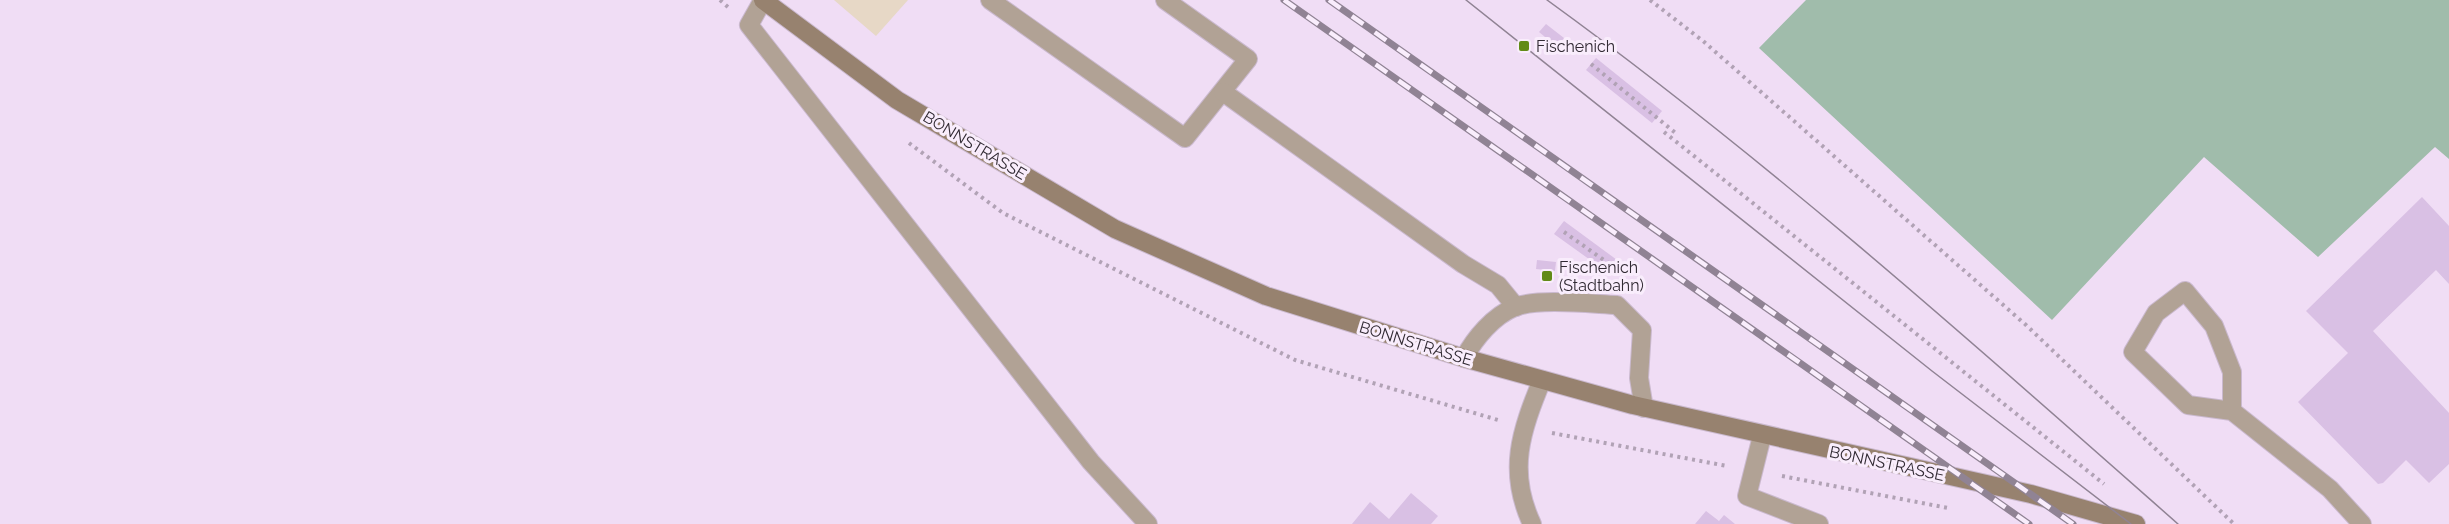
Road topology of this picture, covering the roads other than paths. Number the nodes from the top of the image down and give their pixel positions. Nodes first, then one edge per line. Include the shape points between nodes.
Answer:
1 (763, 0) edge
2 (990, 0) edge
3 (1164, 0) edge
4 (1224, 92) junction
5 (1516, 307) junction
6 (1464, 358) junction
7 (1542, 380) junction
8 (1644, 408) junction
9 (2232, 411) junction
10 (1762, 436) junction
11 (1148, 524) edge
12 (1531, 524) edge
13 (1819, 524) edge
14 (2136, 524) edge
15 (2362, 524) edge

1 - 6 main road, BONNSTRASSE via 897,100 1116,229 1266,296
1 - 11 street, BONNSTRASSE via 749,25 1091,462
2 - 4 street via 1185,138
3 - 4 street via 1248,59
4 - 5 street via 1498,285
5 - 6 street via 1476,335
5 - 8 street via 1563,302 1617,305 1642,330 1640,378
6 - 7 main road, BONNSTRASSE
7 - 8 main road, BONNSTRASSE
7 - 12 street via 1522,428 1518,487
8 - 10 main road, BONNSTRASSE
9 - 9 street via 2188,405 2133,352 2156,313 2185,291 2214,326 2229,363
9 - 15 street via 2330,489
10 - 13 street via 1747,496
10 - 14 main road, BONNSTRASSE via 2031,494

